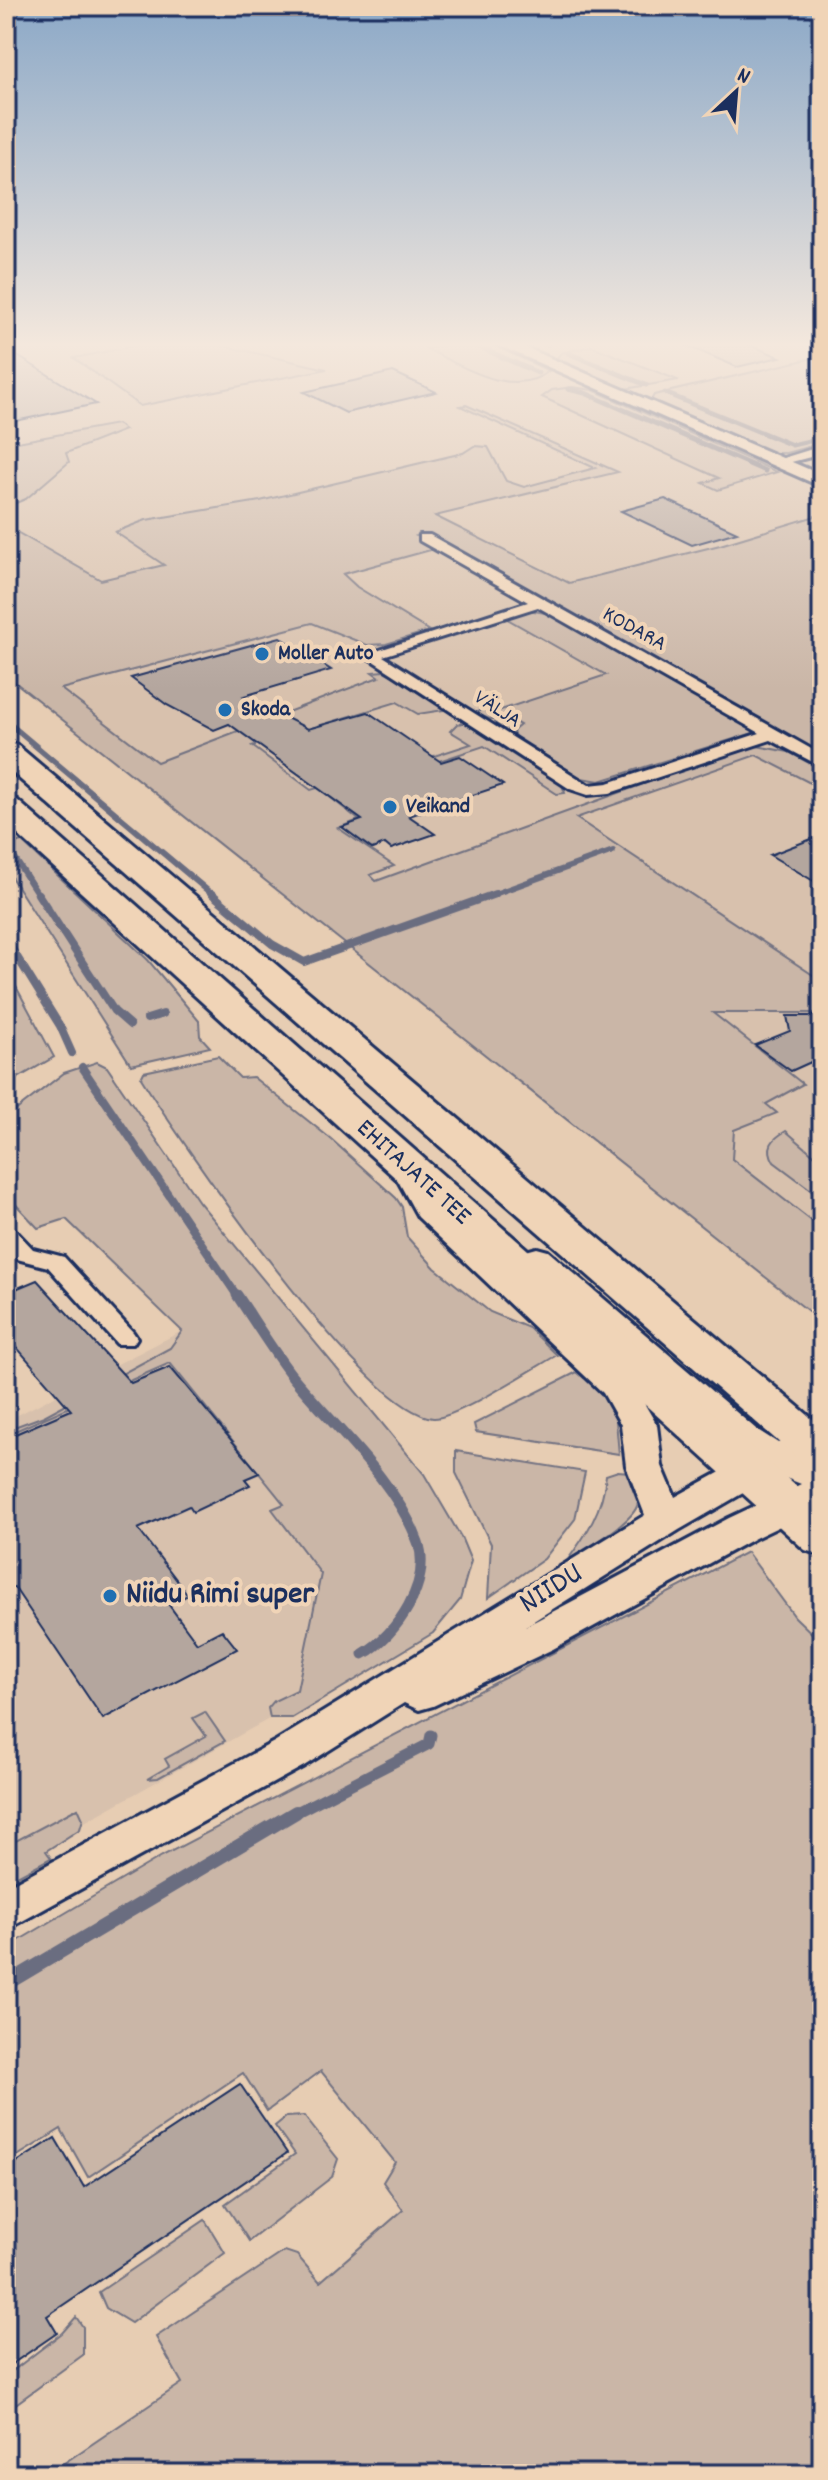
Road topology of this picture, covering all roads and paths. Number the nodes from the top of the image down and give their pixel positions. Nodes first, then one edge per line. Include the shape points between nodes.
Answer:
1 (766, 458) edge
2 (792, 458) edge
3 (776, 462) junction
4 (822, 482) edge
5 (425, 538) dead end
6 (538, 603) junction
7 (770, 735) junction
8 (6, 751) edge
9 (822, 762) edge
10 (6, 807) edge
11 (226, 1005) junction
12 (404, 1165) junction
13 (6, 1234) edge
14 (125, 1338) dead end
15 (802, 1476) edge
16 (666, 1520) junction
17 (289, 1754) junction
18 (6, 1910) edge

1 - 3 street
2 - 3 street
3 - 4 street
5 - 6 street, KODARA
6 - 7 street, KODARA
6 - 7 street, VÄLJA via 371,655 588,790 610,788
7 - 9 street, KODARA
8 - 15 highway, EHITAJATE TEE
10 - 11 highway, EHITAJATE TEE
11 - 12 highway, EHITAJATE TEE
11 - 15 street via 259,1015 743,1438
12 - 15 highway, EHITAJATE TEE
12 - 16 street via 429,1210 616,1385 639,1425 644,1466
13 - 14 street via 25,1254 56,1262
15 - 16 street, NIIDU
15 - 17 street, NIIDU via 742,1528 539,1638
16 - 17 street, NIIDU
17 - 18 street, NIIDU

